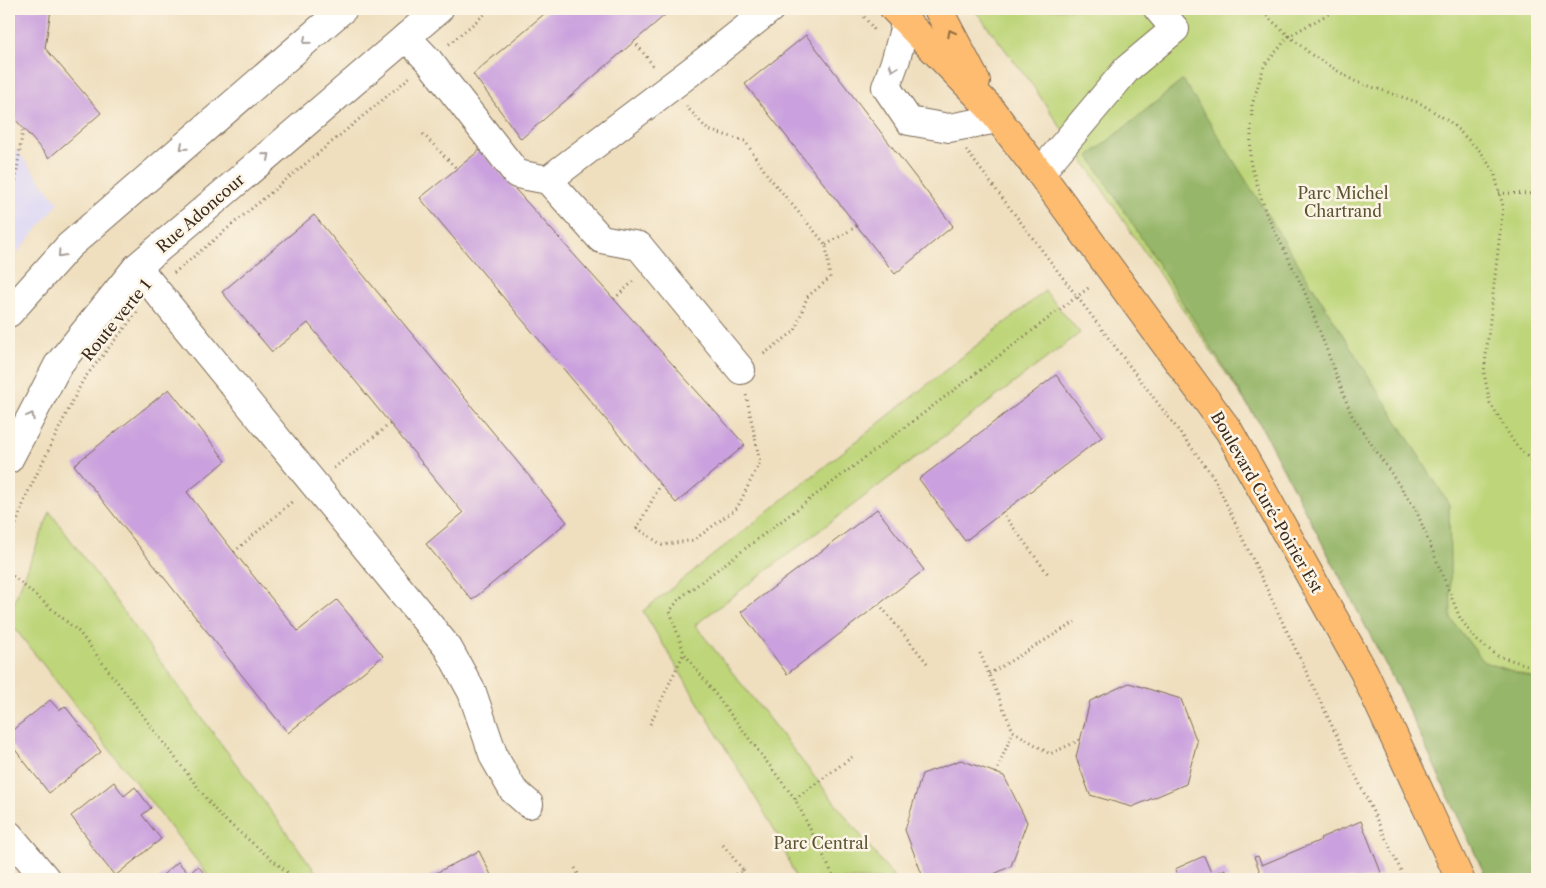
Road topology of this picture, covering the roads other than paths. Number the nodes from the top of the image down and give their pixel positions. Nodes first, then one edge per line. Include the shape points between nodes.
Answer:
1 (343, 9) edge
2 (439, 9) edge
3 (770, 9) edge
4 (938, 9) edge
5 (1158, 9) edge
6 (900, 15) edge
7 (406, 37) junction
8 (994, 113) junction
9 (1040, 173) junction
10 (548, 180) junction
11 (138, 267) junction
12 (9, 313) edge
13 (741, 370) road end
14 (9, 459) edge
15 (528, 804) dead end
16 (9, 835) edge
17 (46, 879) edge
18 (1460, 879) edge

1 -> 12 street via 69,246
2 - 7 street, Rue Adoncour
3 - 10 street
8 -> 4 main road, Boulevard Curé-Poirier Est
5 - 9 street via 1175,29 1127,69
6 - 8 main road, Boulevard Curé-Poirier Est
6 -> 8 street via 896,59 886,87 908,121 949,128
7 - 10 street via 429,61 517,174
11 -> 7 street, Rue Adoncour
8 - 9 main road, Boulevard Curé-Poirier Est
9 - 18 main road, Boulevard Curé-Poirier Est via 1229,431 1364,672
10 - 13 street via 602,239 639,246
14 -> 11 street, Rue Adoncour via 58,365
11 - 15 street via 448,648 472,692 494,757 513,790
16 - 17 street

